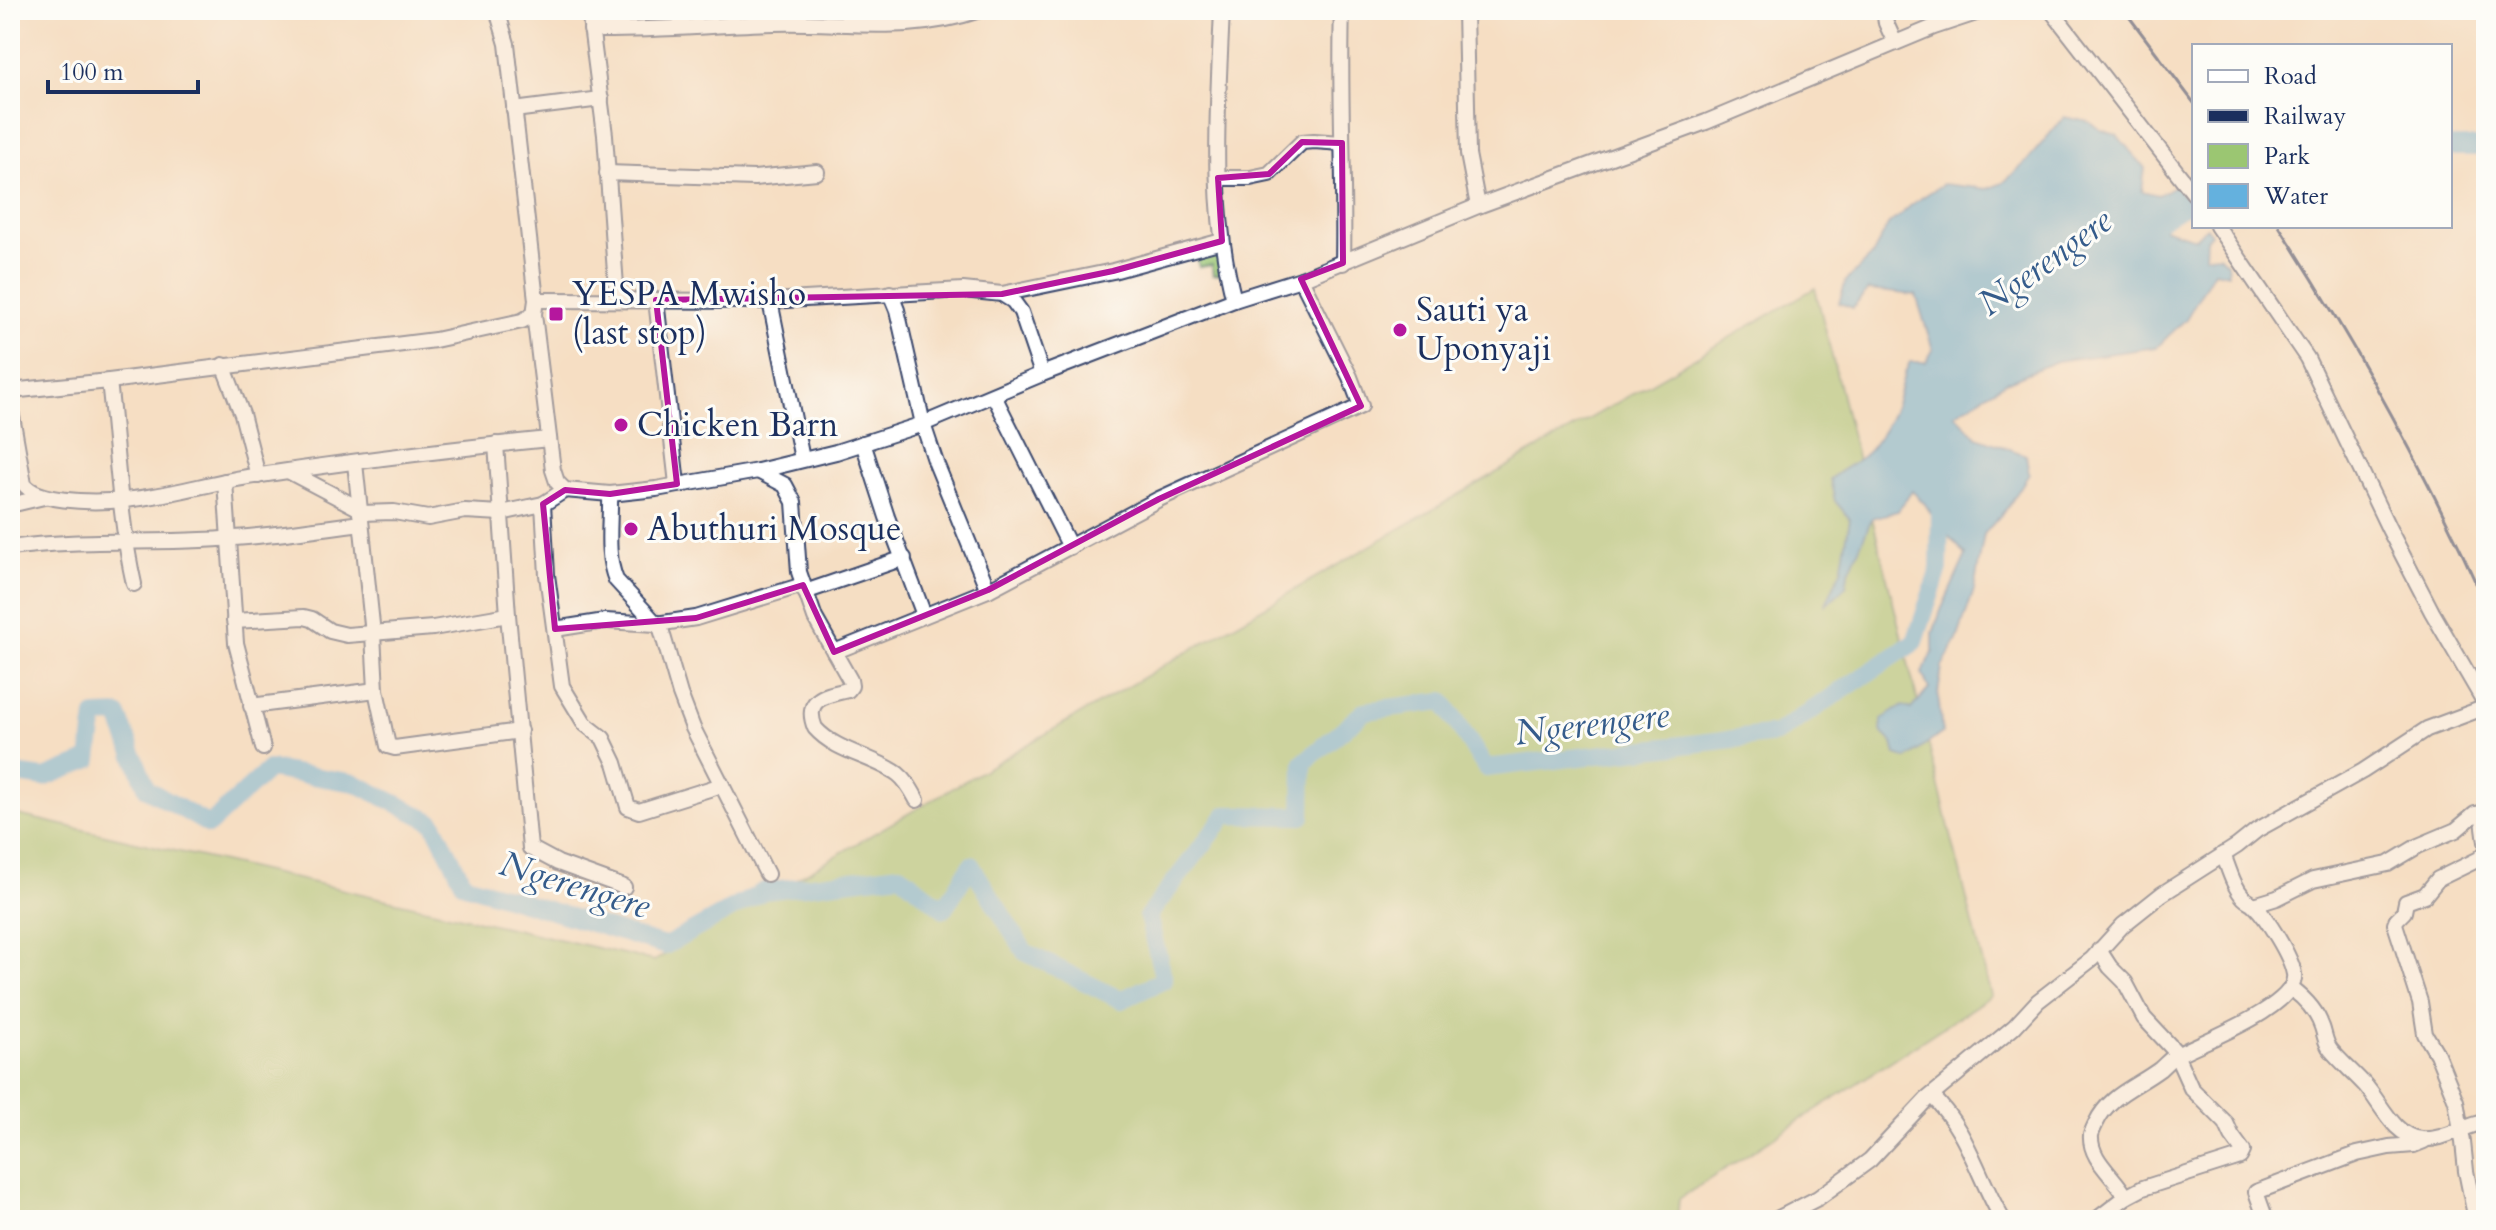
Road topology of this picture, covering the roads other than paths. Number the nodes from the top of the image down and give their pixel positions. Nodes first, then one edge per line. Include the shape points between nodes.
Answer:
1 (497, 10) edge
2 (589, 10) edge
3 (980, 10) edge
4 (1222, 10) edge
5 (1342, 10) edge
6 (1465, 10) edge
7 (1884, 10) edge
8 (1985, 10) edge
9 (2051, 10) edge
10 (591, 30) junction
11 (1895, 43) junction
12 (601, 99) junction
13 (514, 110) junction
14 (1342, 143) junction
15 (817, 172) dead end
16 (607, 173) junction
17 (1218, 178) junction
18 (2192, 191) edge
19 (1478, 206) junction
20 (2218, 228) edge
21 (1222, 241) junction
22 (1343, 263) junction
23 (1301, 279) junction
24 (890, 293) junction
25 (1002, 294) junction
26 (617, 300) junction
27 (656, 300) junction
28 (1234, 300) junction
29 (770, 301) junction
30 (535, 307) junction
31 (223, 365) junction
32 (1042, 374) junction
33 (109, 381) junction
34 (10, 391) edge
35 (994, 396) junction
36 (10, 405) edge
37 (923, 424) junction
38 (549, 439) junction
39 (863, 443) junction
40 (496, 444) junction
41 (802, 459) junction
42 (355, 463) junction
43 (758, 471) junction
44 (289, 472) junction
45 (258, 476) junction
46 (225, 481) junction
47 (677, 484) junction
48 (565, 490) junction
49 (610, 494) junction
50 (47, 496) junction
51 (119, 500) junction
52 (543, 504) junction
53 (10, 505) edge
54 (501, 513) junction
55 (361, 515) junction
56 (230, 538) junction
57 (125, 542) junction
58 (1070, 547) junction
59 (10, 548) edge
60 (904, 558) junction
61 (134, 584) dead end
62 (804, 588) junction
63 (988, 590) junction
64 (508, 615) junction
65 (924, 615) junction
66 (234, 621) junction
67 (656, 624) junction
68 (555, 629) junction
69 (373, 634) junction
70 (834, 652) junction
71 (376, 690) junction
72 (251, 706) junction
73 (2486, 706) edge
74 (520, 731) junction
75 (263, 748) dead end
76 (722, 785) junction
77 (917, 800) dead end
78 (2484, 812) edge
79 (2486, 842) edge
80 (2486, 853) edge
81 (2223, 854) junction
82 (767, 874) dead end
83 (624, 887) dead end
84 (2254, 905) junction
85 (2099, 950) junction
86 (2292, 989) junction
87 (2176, 1054) junction
88 (1932, 1096) junction
89 (2486, 1122) edge
90 (2459, 1129) junction
91 (2428, 1139) junction
92 (2126, 1197) junction
93 (1775, 1220) edge
94 (2003, 1220) edge
95 (2096, 1220) edge
96 (2266, 1220) edge
97 (2476, 1220) edge

1 - 13 street via 507,44
2 - 10 street
3 - 10 street via 897,26 775,23
4 - 17 street
5 - 14 street
6 - 19 street via 1468,154
7 - 11 street
8 - 11 street
9 - 18 street
10 - 12 street
11 - 19 street via 1706,122
12 - 13 street
12 - 16 street
13 - 30 street
14 - 17 street via 1302,142 1269,174
14 - 22 street
15 - 16 street via 754,178
16 - 26 street
17 - 21 street
19 - 22 street
20 - 73 street via 2307,358 2389,529
21 - 25 street
21 - 28 street
22 - 23 street
23 - 28 street
23 - 58 street via 1361,406 1159,499
24 - 25 street
24 - 29 street
24 - 37 street
25 - 32 street via 1021,312
26 - 27 street
26 - 30 street
27 - 29 street
27 - 47 street
28 - 32 street
29 - 41 street
30 - 31 street via 522,321 435,340
30 - 38 street
31 - 33 street
31 - 45 street
32 - 35 street
33 - 34 street
33 - 51 street
35 - 37 street
35 - 58 street
36 - 50 street via 24,484
37 - 39 street
37 - 63 street
38 - 40 street
38 - 48 street via 554,477
39 - 41 street
39 - 60 street
40 - 42 street
40 - 54 street
41 - 43 street
42 - 44 street
42 - 55 street
43 - 47 street
43 - 62 street via 785,485 794,502
44 - 45 street
44 - 55 street
45 - 46 street
46 - 51 street
46 - 56 street
47 - 49 street
48 - 49 street
48 - 52 street
49 - 67 street via 614,575
50 - 51 street
50 - 53 street
51 - 57 street
52 - 54 street
52 - 68 street
54 - 55 street
54 - 64 street
55 - 56 street
55 - 69 street
56 - 57 street
56 - 66 street
57 - 59 street
57 - 61 street
58 - 63 street
60 - 62 street
60 - 65 street
62 - 67 street
62 - 70 street
63 - 65 street
64 - 69 street
64 - 74 street
65 - 70 street
66 - 69 street via 304,617 338,634
66 - 72 street
67 - 68 street via 605,621
67 - 76 street via 693,728
68 - 76 street via 562,686 585,724 603,738 628,807 639,811
69 - 71 street
70 - 77 street via 851,686 816,702 811,714 815,728 900,776
71 - 72 street
71 - 74 street via 391,747
72 - 75 street
73 - 81 street via 2427,729
74 - 83 street via 530,848
76 - 82 street
78 - 79 street
78 - 84 street via 2388,864 2313,880
80 - 90 street via 2406,902 2396,921 2425,1034 2456,1101
81 - 84 street via 2234,881
81 - 85 street via 2162,894
84 - 86 street via 2294,972
85 - 87 street via 2125,982 2144,1018
85 - 88 street
86 - 87 street via 2226,1034
86 - 91 street via 2311,1008 2330,1049 2390,1118 2405,1134
87 - 92 street via 2107,1105 2091,1135 2099,1162
87 - 92 street via 2191,1088 2226,1123 2243,1151 2240,1157
88 - 93 street via 1870,1160 1818,1198
88 - 94 street via 1967,1143
89 - 90 street
90 - 91 street
90 - 97 street
91 - 96 street via 2357,1154 2256,1192
92 - 95 street

